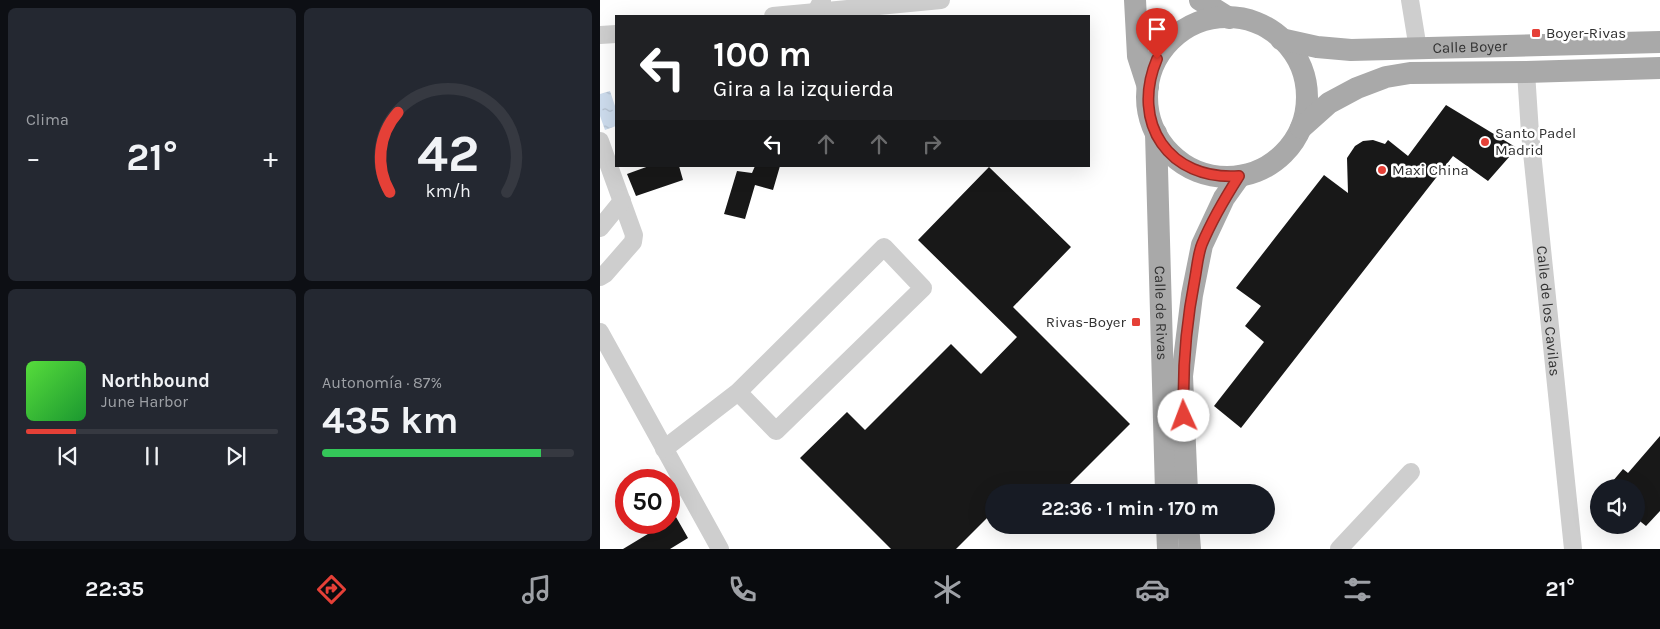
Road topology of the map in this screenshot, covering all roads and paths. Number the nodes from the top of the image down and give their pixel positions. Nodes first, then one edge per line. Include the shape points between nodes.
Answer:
1 (941, 0) edge
2 (1135, 0) edge
3 (1200, 0) edge
4 (1410, 0) edge
5 (819, 6) edge
6 (778, 15) edge
7 (1229, 18) junction
8 (615, 34) edge
9 (600, 35) edge
10 (1281, 39) junction
11 (1660, 42) edge
12 (1418, 50) junction
13 (1660, 68) edge
14 (1526, 72) junction
15 (1148, 87) junction
16 (1301, 128) junction
17 (1156, 133) junction
18 (600, 141) edge
19 (604, 169) edge
20 (1239, 176) junction
21 (622, 201) junction
22 (600, 228) edge
23 (600, 277) edge
24 (600, 332) edge
25 (738, 392) junction
26 (664, 449) junction
27 (1411, 472) dead end
28 (1166, 484) edge
29 (1186, 484) edge
30 (1167, 534) edge
31 (1189, 534) edge
32 (720, 549) edge
33 (1168, 549) edge
34 (1190, 549) edge
35 (1339, 549) edge
36 (1573, 549) edge

1 - 5 street
2 - 15 main road via 1138,56
3 - 7 main road
4 - 12 street
5 - 6 street
7 - 10 main road via 1257,23
7 - 15 main road via 1200,22 1175,36 1157,59
8 - 9 street
10 - 12 main road, Calle Boyer via 1351,50
10 - 16 main road via 1296,56 1305,77 1306,114
11 - 12 main road, Calle Boyer
13 - 14 main road, Calle Boyer
14 - 16 main road, Calle Boyer via 1410,73 1386,77 1329,103
14 - 36 street, Calle de los Cavilas
15 - 17 main road via 1148,111
16 - 20 main road via 1295,141 1276,161 1259,171
17 - 20 main road via 1170,153 1190,168 1214,176
17 - 28 main road, Calle de Rivas
18 - 19 street
19 - 21 street
20 - 29 main road, Calle de Rivas via 1224,198 1202,245 1192,295 1182,376
21 - 22 street
21 - 23 street via 634,235 633,242
24 - 26 street
25 - 25 street via 884,247 923,288 776,431
25 - 26 street
26 - 32 street
27 - 35 street
30 - 33 main road
31 - 34 main road

